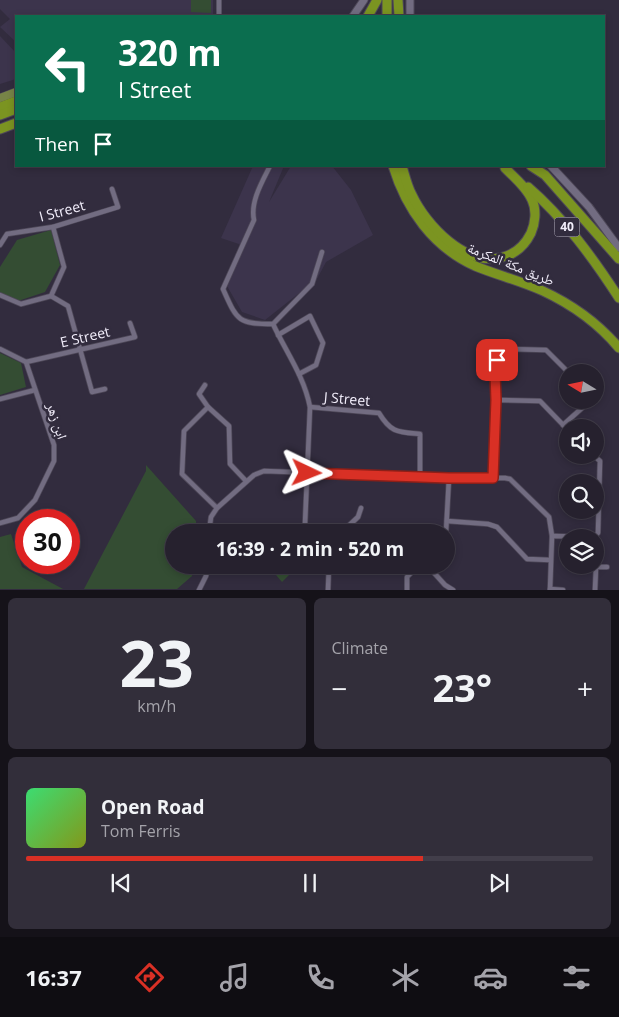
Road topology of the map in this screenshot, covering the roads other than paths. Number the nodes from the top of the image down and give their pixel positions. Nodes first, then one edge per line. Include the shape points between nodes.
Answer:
1 (218, 0) edge
2 (364, 0) edge
3 (377, 0) edge
4 (387, 0) edge
5 (396, 0) edge
6 (410, 0) edge
7 (219, 15) edge
8 (354, 15) edge
9 (369, 15) edge
10 (387, 15) edge
11 (394, 15) edge
12 (399, 15) edge
13 (410, 15) edge
14 (15, 92) edge
15 (0, 98) edge
16 (15, 101) edge
17 (0, 107) edge
18 (15, 109) edge
19 (0, 115) edge
20 (15, 123) edge
21 (0, 129) edge
22 (270, 167) edge
23 (393, 167) edge
24 (402, 167) edge
25 (504, 167) edge
26 (533, 167) edge
27 (538, 167) edge
28 (553, 167) edge
29 (545, 175) junction
30 (112, 189) dead end
31 (53, 227) junction
32 (0, 246) edge
33 (619, 248) edge
34 (322, 252) dead end
35 (619, 260) edge
36 (0, 296) edge
37 (51, 296) junction
38 (619, 298) edge
39 (130, 323) dead end
40 (273, 324) junction
41 (278, 335) junction
42 (619, 348) edge
43 (0, 349) edge
44 (79, 351) junction
45 (26, 362) junction
46 (560, 364) edge
47 (299, 374) junction
48 (205, 385) dead end
49 (105, 389) dead end
50 (35, 390) junction
51 (0, 399) edge
52 (496, 400) junction
53 (208, 407) junction
54 (310, 407) junction
55 (581, 409) edge
56 (570, 419) edge
57 (559, 421) edge
58 (600, 464) edge
59 (307, 473) junction
60 (420, 476) junction
61 (449, 478) junction
62 (493, 478) junction
63 (246, 481) junction
64 (217, 508) junction
65 (360, 508) dead end
66 (447, 522) joint
67 (0, 523) edge
68 (210, 524) edge
69 (305, 524) edge
70 (351, 524) edge
71 (552, 536) junction
72 (550, 560) junction
73 (607, 567) dead end
74 (206, 574) edge
75 (329, 574) edge
76 (410, 574) edge
77 (436, 574) edge
78 (550, 589) edge
79 (199, 590) edge
80 (328, 590) edge
81 (407, 590) edge
82 (453, 590) edge
83 (563, 590) edge
84 (595, 590) edge

1 - 7 street
2 - 8 street
3 - 9 highway
4 - 10 highway
5 - 11 highway
5 - 12 highway
6 - 13 street
14 - 15 main road
16 - 17 highway
18 - 19 highway
20 - 21 highway
22 - 40 street via 255,201 254,220 223,289 236,316 250,324
23 - 42 highway, طريق مكة المكرمة via 408,204 421,224 444,246 475,266 527,284 565,303 588,317
24 - 25 highway, طريق مكة المكرمة via 412,196 442,236 467,254 491,259 512,254 529,238 534,227 535,213 528,192
25 - 38 highway, 40 via 556,215 582,245
26 - 29 highway, 40
27 - 29 highway
28 - 33 street via 589,207
29 - 35 highway, 40
30 - 31 street, I Street via 118,207
31 - 32 street, I Street via 7,234
31 - 37 street via 64,267
34 - 40 street via 312,284
36 - 37 street via 21,304
37 - 44 street via 68,306
39 - 44 street, E Street via 135,337
40 - 41 street
41 - 47 street
41 - 47 street via 310,316 324,343 316,364
43 - 45 street
44 - 45 street, E Street
44 - 49 street via 92,392
45 - 50 street, ابن زهر
46 - 52 street via 546,350 507,349 497,360
47 - 54 street
48 - 53 street via 199,394
50 - 51 street
50 - 67 street, ابن زهر via 54,445 54,461 35,500 18,518
52 - 57 street via 540,401
52 - 62 street
53 - 63 street via 228,426 230,464
53 - 64 street via 184,431 182,474
54 - 59 street
54 - 60 street, J Street via 379,413 387,426 398,432 420,434
55 - 56 street
58 - 71 street via 598,533 594,537
59 - 60 street
59 - 63 street via 264,472 254,474
59 - 69 street
60 - 61 street
61 - 62 street
61 - 66 street
62 - 71 street via 510,479 544,511 549,517
63 - 64 street
64 - 68 street
65 - 70 street via 358,517
66 - 72 street via 497,527 527,559
71 - 72 street
72 - 78 street
73 - 84 street via 596,567
74 - 79 street
75 - 80 street
76 - 81 street via 407,577
77 - 82 street
78 - 83 street

